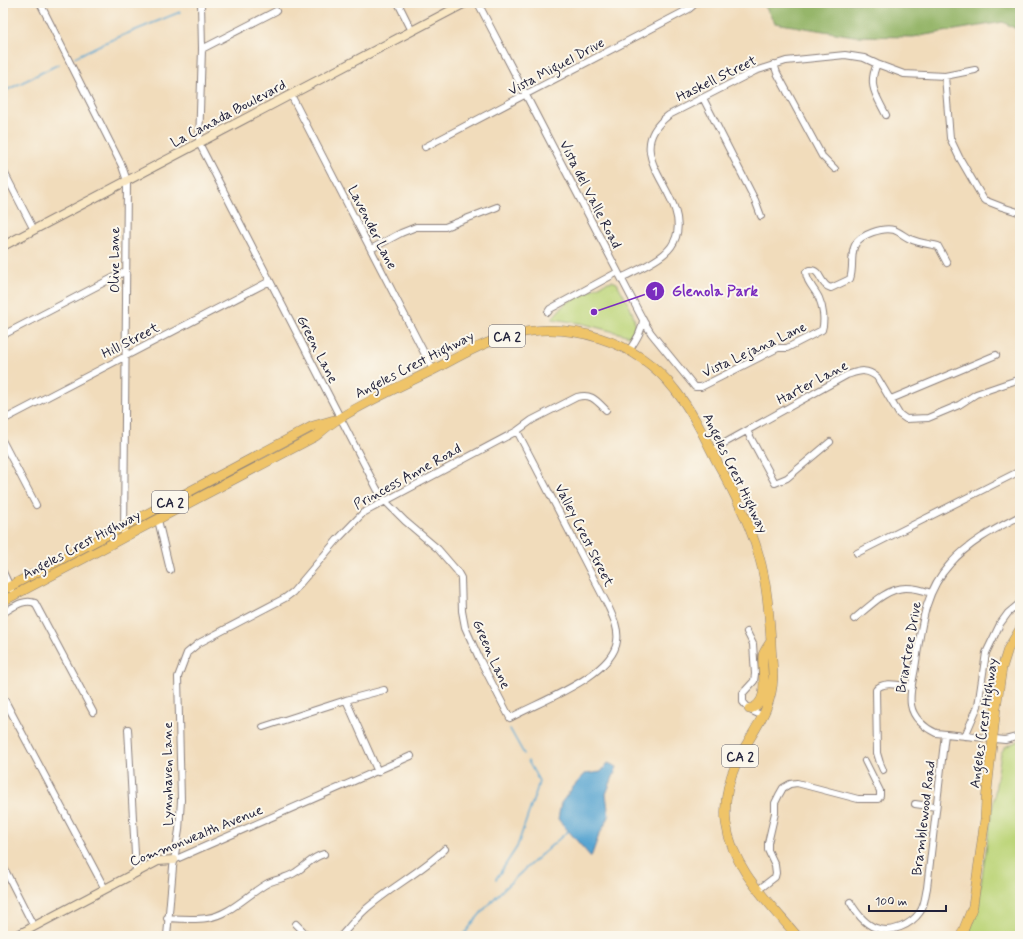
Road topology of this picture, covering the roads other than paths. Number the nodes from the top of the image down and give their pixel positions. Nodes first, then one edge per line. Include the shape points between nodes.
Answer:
1 (40, 3) edge
2 (201, 3) edge
3 (398, 3) edge
4 (466, 3) edge
5 (478, 3) edge
6 (696, 3) edge
7 (276, 11) dead end
8 (412, 31) junction
9 (202, 49) junction
10 (774, 64) junction
11 (877, 64) junction
12 (975, 70) dead end
13 (945, 76) junction
14 (291, 95) junction
15 (526, 95) junction
16 (702, 98) junction
17 (886, 115) dead end
18 (199, 143) junction
19 (425, 147) dead end
20 (835, 169) dead end
21 (3, 170) edge
22 (127, 181) junction
23 (498, 207) dead end
24 (1018, 212) dead end
25 (761, 216) dead end
26 (34, 230) junction
27 (3, 246) edge
28 (371, 249) junction
29 (947, 263) dead end
30 (126, 272) junction
31 (620, 275) junction
32 (270, 281) junction
33 (548, 312) dead end
34 (643, 320) junction
35 (3, 335) edge
36 (629, 351) junction
37 (996, 355) dead end
38 (125, 356) junction
39 (433, 370) junction
40 (1020, 379) edge
41 (695, 387) joint
42 (891, 399) junction
43 (606, 410) dead end
44 (340, 418) junction
45 (3, 420) edge
46 (517, 431) junction
47 (747, 431) junction
48 (3, 442) edge
49 (830, 442) dead end
50 (712, 450) junction
51 (1020, 471) edge
52 (384, 500) junction
53 (36, 505) dead end
54 (1020, 516) edge
55 (158, 520) junction
56 (124, 526) junction
57 (124, 537) junction
58 (857, 553) dead end
59 (170, 570) dead end
60 (3, 572) edge
61 (6, 588) edge
62 (931, 593) junction
63 (15, 595) junction
64 (3, 601) edge
65 (1020, 603) edge
66 (3, 613) edge
67 (854, 619) dead end
68 (1020, 628) edge
69 (747, 632) dead end
70 (770, 641) junction
71 (199, 643) joint
72 (912, 688) junction
73 (384, 690) dead end
74 (3, 697) edge
75 (346, 700) junction
76 (749, 709) junction
77 (93, 712) dead end
78 (763, 716) junction
79 (510, 718) joint
80 (263, 727) dead end
81 (128, 730) dead end
82 (945, 734) junction
83 (965, 736) junction
84 (1020, 736) edge
85 (993, 738) junction
86 (411, 756) dead end
87 (865, 761) dead end
88 (883, 770) dead end
89 (378, 772) junction
90 (986, 800) junction
91 (915, 804) dead end
92 (936, 807) junction
93 (445, 849) dead end
94 (324, 854) dead end
95 (174, 860) junction
96 (3, 866) edge
97 (136, 872) junction
98 (105, 889) junction
99 (758, 890) junction
100 (850, 902) dead end
101 (168, 918) junction
102 (296, 924) dead end
103 (34, 926) junction
104 (16, 936) edge
105 (167, 936) edge
106 (308, 936) edge
107 (341, 936) edge
108 (798, 936) edge
109 (955, 936) edge
110 (961, 936) edge

1 - 22 street, Olive Lane via 122,166
2 - 9 street, Green Lane
3 - 8 street
4 - 8 street, La Canada Boulevard
5 - 15 street, Vista del Valle Road
6 - 15 street, Vista Miguel Drive
7 - 9 street
8 - 14 street, La Canada Boulevard
9 - 18 street, Green Lane
10 - 11 street, Haskell Street via 844,55 864,58
10 - 16 street, Haskell Street
10 - 20 street via 822,156
11 - 13 street, Haskell Street via 904,74
11 - 17 street via 872,74 872,82
12 - 13 street, Haskell Street
13 - 24 street via 950,138 959,157 984,200
14 - 18 street, La Canada Boulevard
14 - 28 street, Lavender Lane
15 - 19 street, Vista Miguel Drive
15 - 31 street, Vista del Valle Road
16 - 25 street
16 - 31 street, Haskell Street via 662,121 652,135 650,144 652,163 677,215 677,233 674,240 664,255
18 - 22 street, La Canada Boulevard
18 - 32 street, Green Lane
21 - 26 street
22 - 26 street, La Canada Boulevard
22 - 30 street, Olive Lane
23 - 28 street via 445,227 416,227 401,232
26 - 27 street, La Canada Boulevard
28 - 39 street, Lavender Lane
29 - 41 street, Vista Lejana Lane via 938,246 910,239 893,229 876,231 861,238 855,244 850,278 831,288 823,283 818,273 813,270 806,272 806,277 819,299 824,322 822,330 787,348 778,348 701,387
30 - 35 street
30 - 38 street, Olive Lane
31 - 33 street, Haskell Street
31 - 34 street, Vista del Valle Road
32 - 38 street, Hill Street
32 - 44 street, Green Lane
34 - 36 street via 640,334
34 - 41 street, Vista del Valle Road
36 - 39 main road, Angeles Crest Highway / CA 2 via 588,334 544,330 487,343
36 - 50 main road, Angeles Crest Highway / CA 2 via 674,388
37 - 42 street
38 - 45 street, Hill Street
38 - 56 street, Olive Lane
39 - 44 main road, Angeles Crest Highway / CA 2
40 - 42 street, Harter Lane via 976,394 959,406 928,418 906,419 899,414
42 - 47 street, Harter Lane via 872,372 857,372 847,375
43 - 46 street, Princess Anne Road via 596,400 584,395 532,420
44 - 52 street, Green Lane
44 - 55 main road, Angeles Crest Highway / CA 2 via 316,436
44 - 56 main road, Angeles Crest Highway / CA 2 via 313,426
46 - 52 street, Princess Anne Road
46 - 79 street, Valley Crest Street via 611,613 617,630 617,641 613,654 601,669
47 - 49 street via 775,483 787,478
47 - 50 street, Harter Lane
48 - 53 street
50 - 70 main road, Angeles Crest Highway / CA 2 via 749,529 761,562
51 - 58 street
52 - 71 street, Princess Anne Road via 357,517 293,592
52 - 79 street, Green Lane via 438,549 457,571 461,578 465,626
54 - 62 street, Briartree Drive via 980,538 963,551 949,564
55 - 57 main road, Angeles Crest Highway / CA 2
55 - 59 street
56 - 57 street, Olive Lane
56 - 61 main road, Angeles Crest Highway / CA 2
57 - 63 main road, Angeles Crest Highway / CA 2
60 - 61 street
61 - 63 street
62 - 67 street via 910,588 886,593
62 - 72 street, Briartree Drive via 923,614
63 - 64 main road, Angeles Crest Highway / CA 2
65 - 83 street via 1000,624 986,653 978,706
66 - 77 street via 24,602 35,603
68 - 85 main road, Angeles Crest Highway via 1008,649 1002,668
69 - 76 street via 753,644 755,674 754,681 743,693 743,702
70 - 76 main road via 763,654 764,684 760,702 756,707
70 - 78 main road, Angeles Crest Highway / CA 2 via 772,691
71 - 95 street, Lynnhaven Lane via 187,653 178,677 181,800
72 - 82 street, Briartree Drive via 911,705 920,722 928,729
72 - 88 street via 886,685 879,686 876,690 877,753
73 - 75 street
74 - 98 street
75 - 80 street
75 - 89 street
76 - 78 street
78 - 99 main road, Angeles Crest Highway / CA 2 via 735,765 728,788 726,809 726,823 733,851 744,872
81 - 97 street
82 - 83 street, Briartree Drive
82 - 92 street, Bramblewood Road
83 - 85 street, Briartree Drive
84 - 85 street, Briartree Drive via 1009,740
85 - 90 main road, Angeles Crest Highway
86 - 89 street, Commonwealth Avenue
87 - 99 street via 880,794 878,799 858,799 798,783 783,788 775,803 768,843 776,873
89 - 95 street, Commonwealth Avenue
90 - 109 main road, Angeles Crest Highway via 969,904
90 - 110 main road, Angeles Crest Highway via 973,906
91 - 92 street
92 - 100 street, Bramblewood Road via 925,901 913,920 895,928 876,928 861,918
93 - 107 street via 366,909
94 - 101 street via 318,855 296,872 269,883 223,913 208,918
95 - 97 street, Commonwealth Avenue via 158,861
95 - 101 street, Lynnhaven Lane
96 - 103 street
97 - 98 street, Commonwealth Avenue
98 - 103 street, Commonwealth Avenue
99 - 108 main road, Angeles Crest Highway / CA 2
101 - 105 street, Lynnhaven Lane
102 - 106 street
103 - 104 street, Commonwealth Avenue

